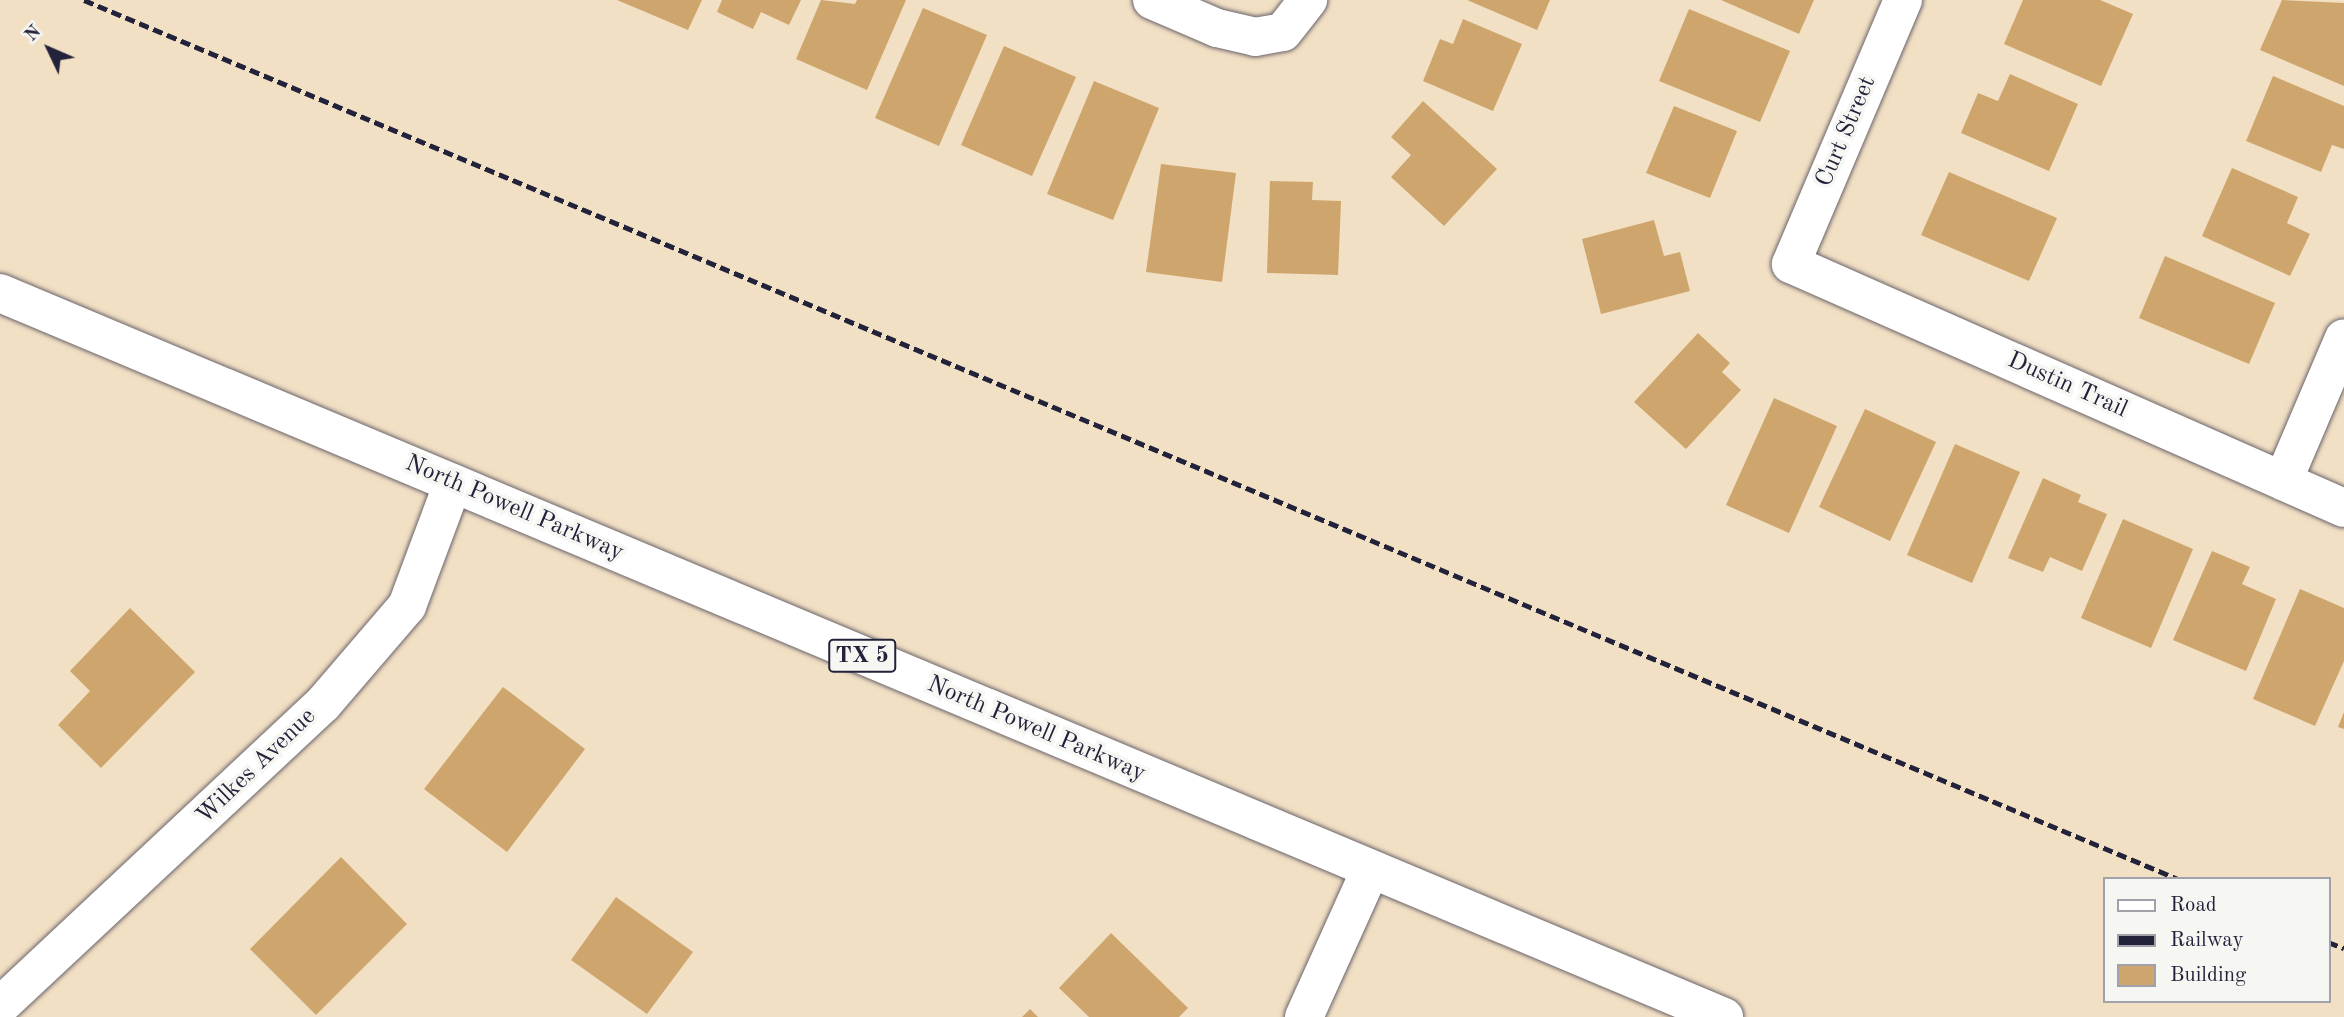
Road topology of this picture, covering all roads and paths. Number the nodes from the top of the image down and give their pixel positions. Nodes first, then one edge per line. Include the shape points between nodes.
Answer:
1 (1152, 0) edge
2 (1308, 0) edge
3 (1903, 0) edge
4 (1791, 264) joint
5 (0, 293) edge
6 (2344, 338) edge
7 (2283, 481) junction
8 (453, 483) junction
9 (2344, 508) edge
10 (1370, 871) junction
11 (0, 1006) edge
12 (1304, 1017) edge
13 (1724, 1017) edge

1 - 2 street via 1217,28 1255,37 1283,32
3 - 4 street, Curt Street
4 - 7 street, Dustin Trail
5 - 8 street, North Powell Parkway / TX 5
6 - 7 street
7 - 9 street, Dustin Trail
8 - 10 street, North Powell Parkway / TX 5
8 - 11 street, Wilkes Avenue via 407,606 306,723
10 - 12 street
10 - 13 street, North Powell Parkway / TX 5

